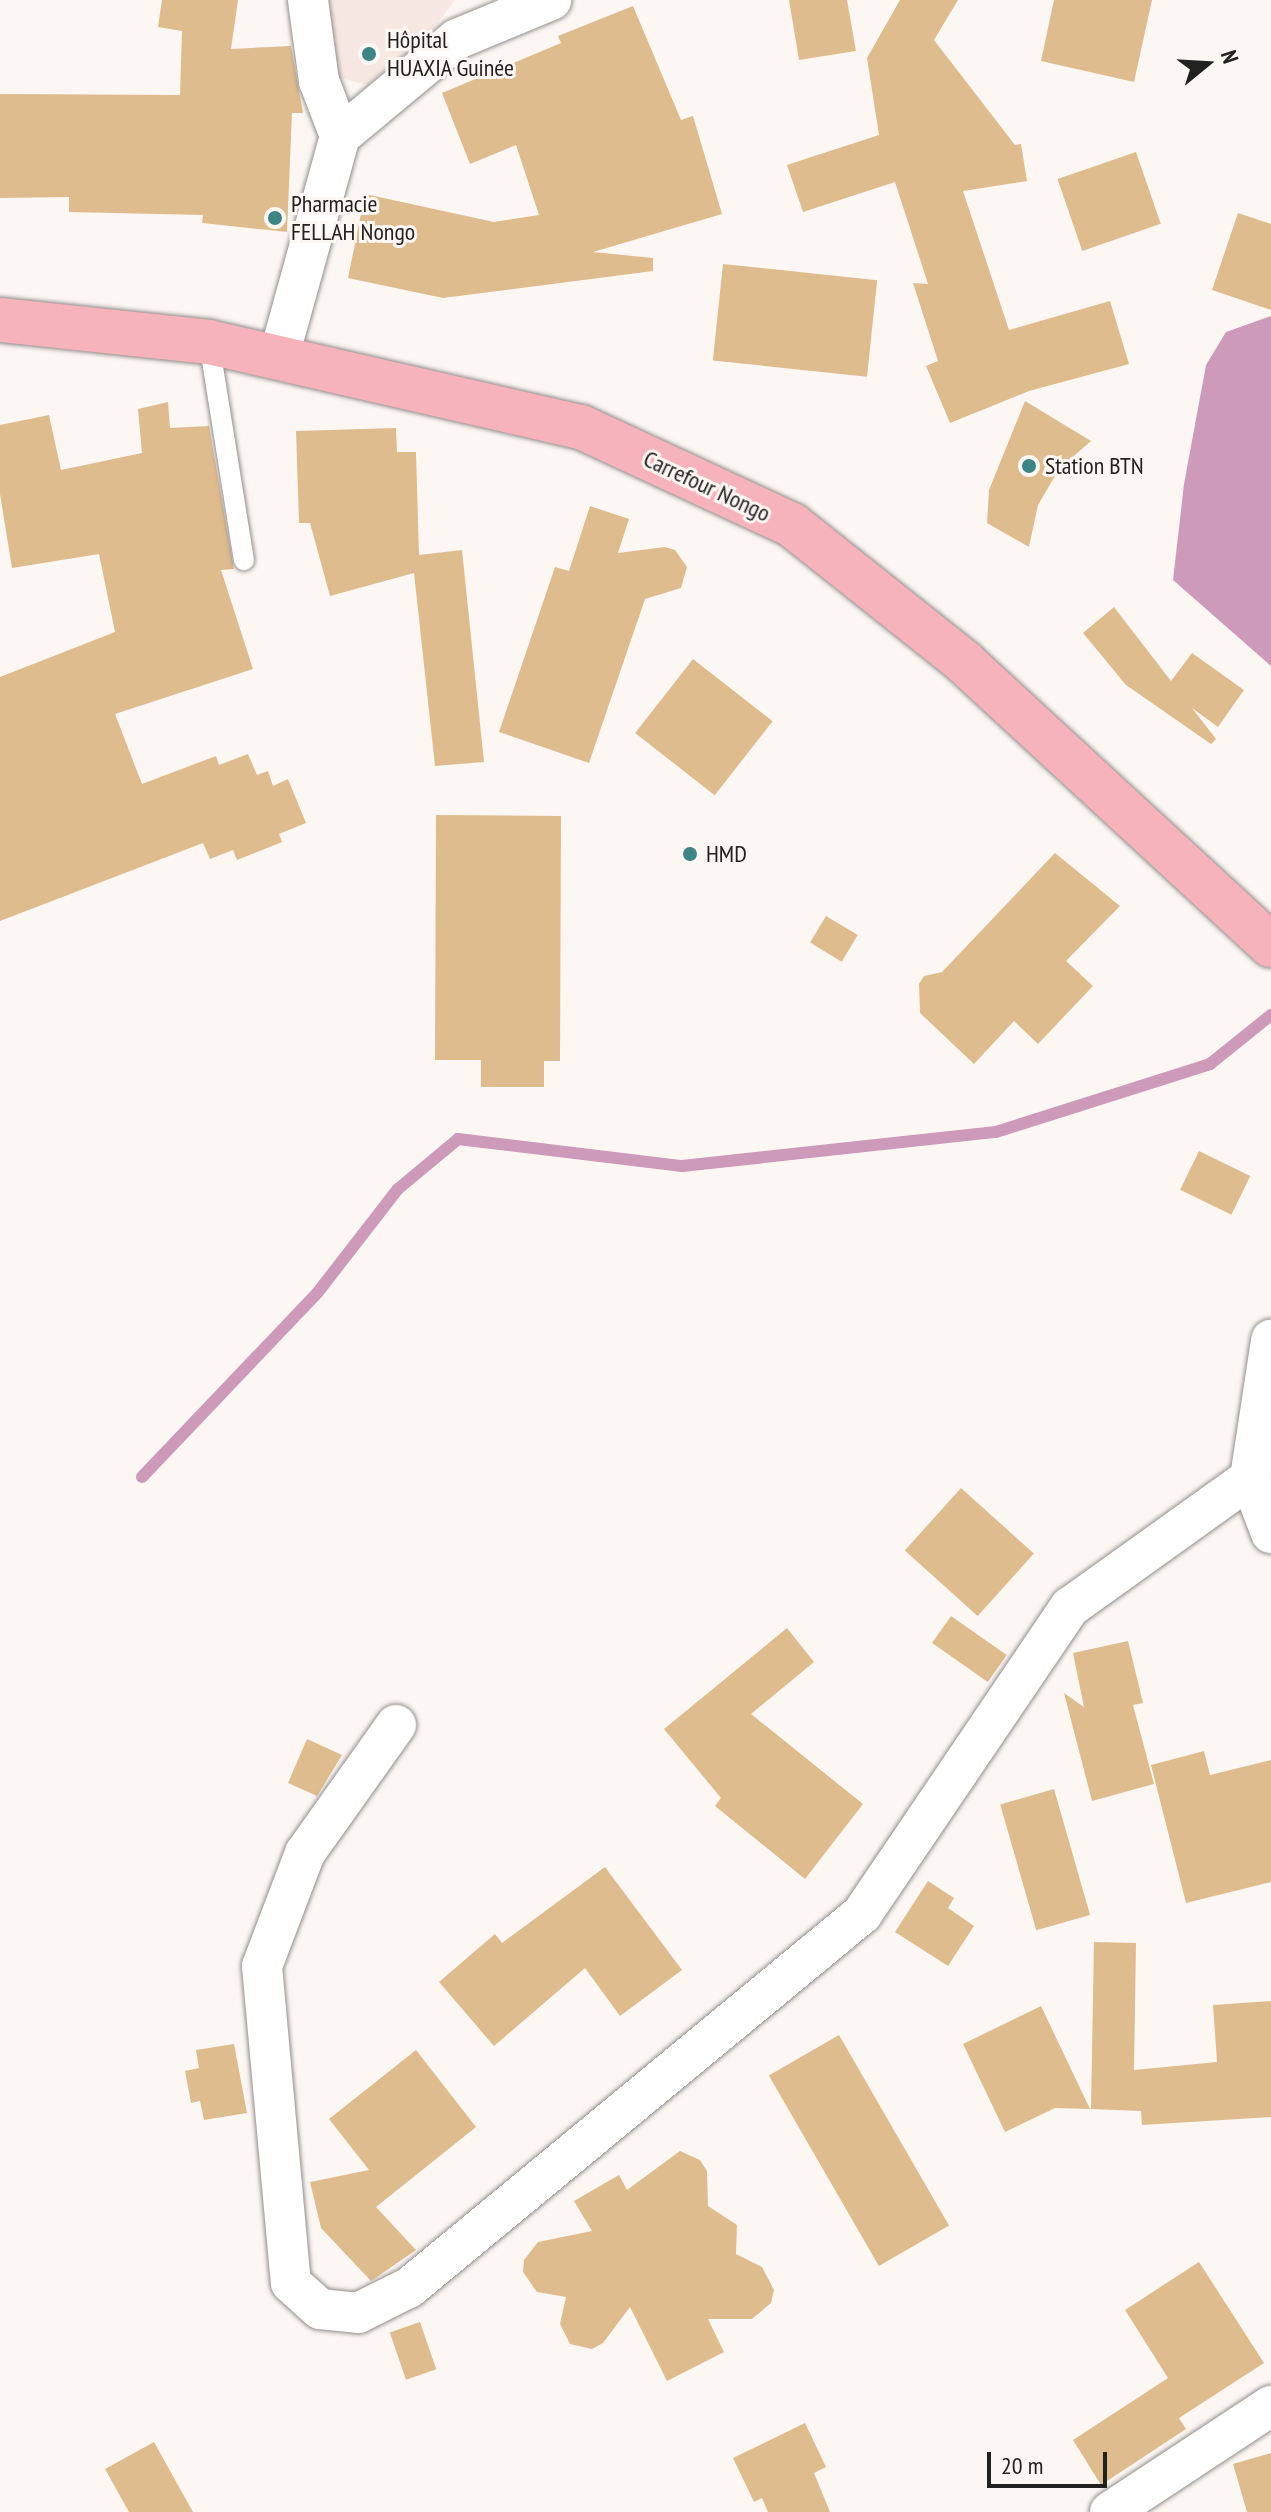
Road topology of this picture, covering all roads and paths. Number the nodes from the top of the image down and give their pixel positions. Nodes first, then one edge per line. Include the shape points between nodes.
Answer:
1 (308, 0) edge
2 (551, 0) edge
3 (340, 136) junction
4 (0, 320) edge
5 (209, 342) junction
6 (279, 356) junction
7 (244, 560) dead end
8 (1271, 945) edge
9 (1271, 1340) edge
10 (1250, 1478) junction
11 (1271, 1533) edge
12 (396, 1725) dead end
13 (1271, 2406) edge
14 (1110, 2512) edge

1 - 3 street via 319,81
2 - 3 street via 457,39
3 - 6 street
4 - 5 main road, Carrefour Nongo
5 - 6 main road, Carrefour Nongo
5 - 7 lane
6 - 8 main road, Carrefour Nongo via 581,427 792,525 964,662
9 - 10 street
10 - 11 street
10 - 12 street via 1070,1607 862,1914 410,2287 358,2313 320,2309 291,2283 262,1966 305,1853
13 - 14 street

